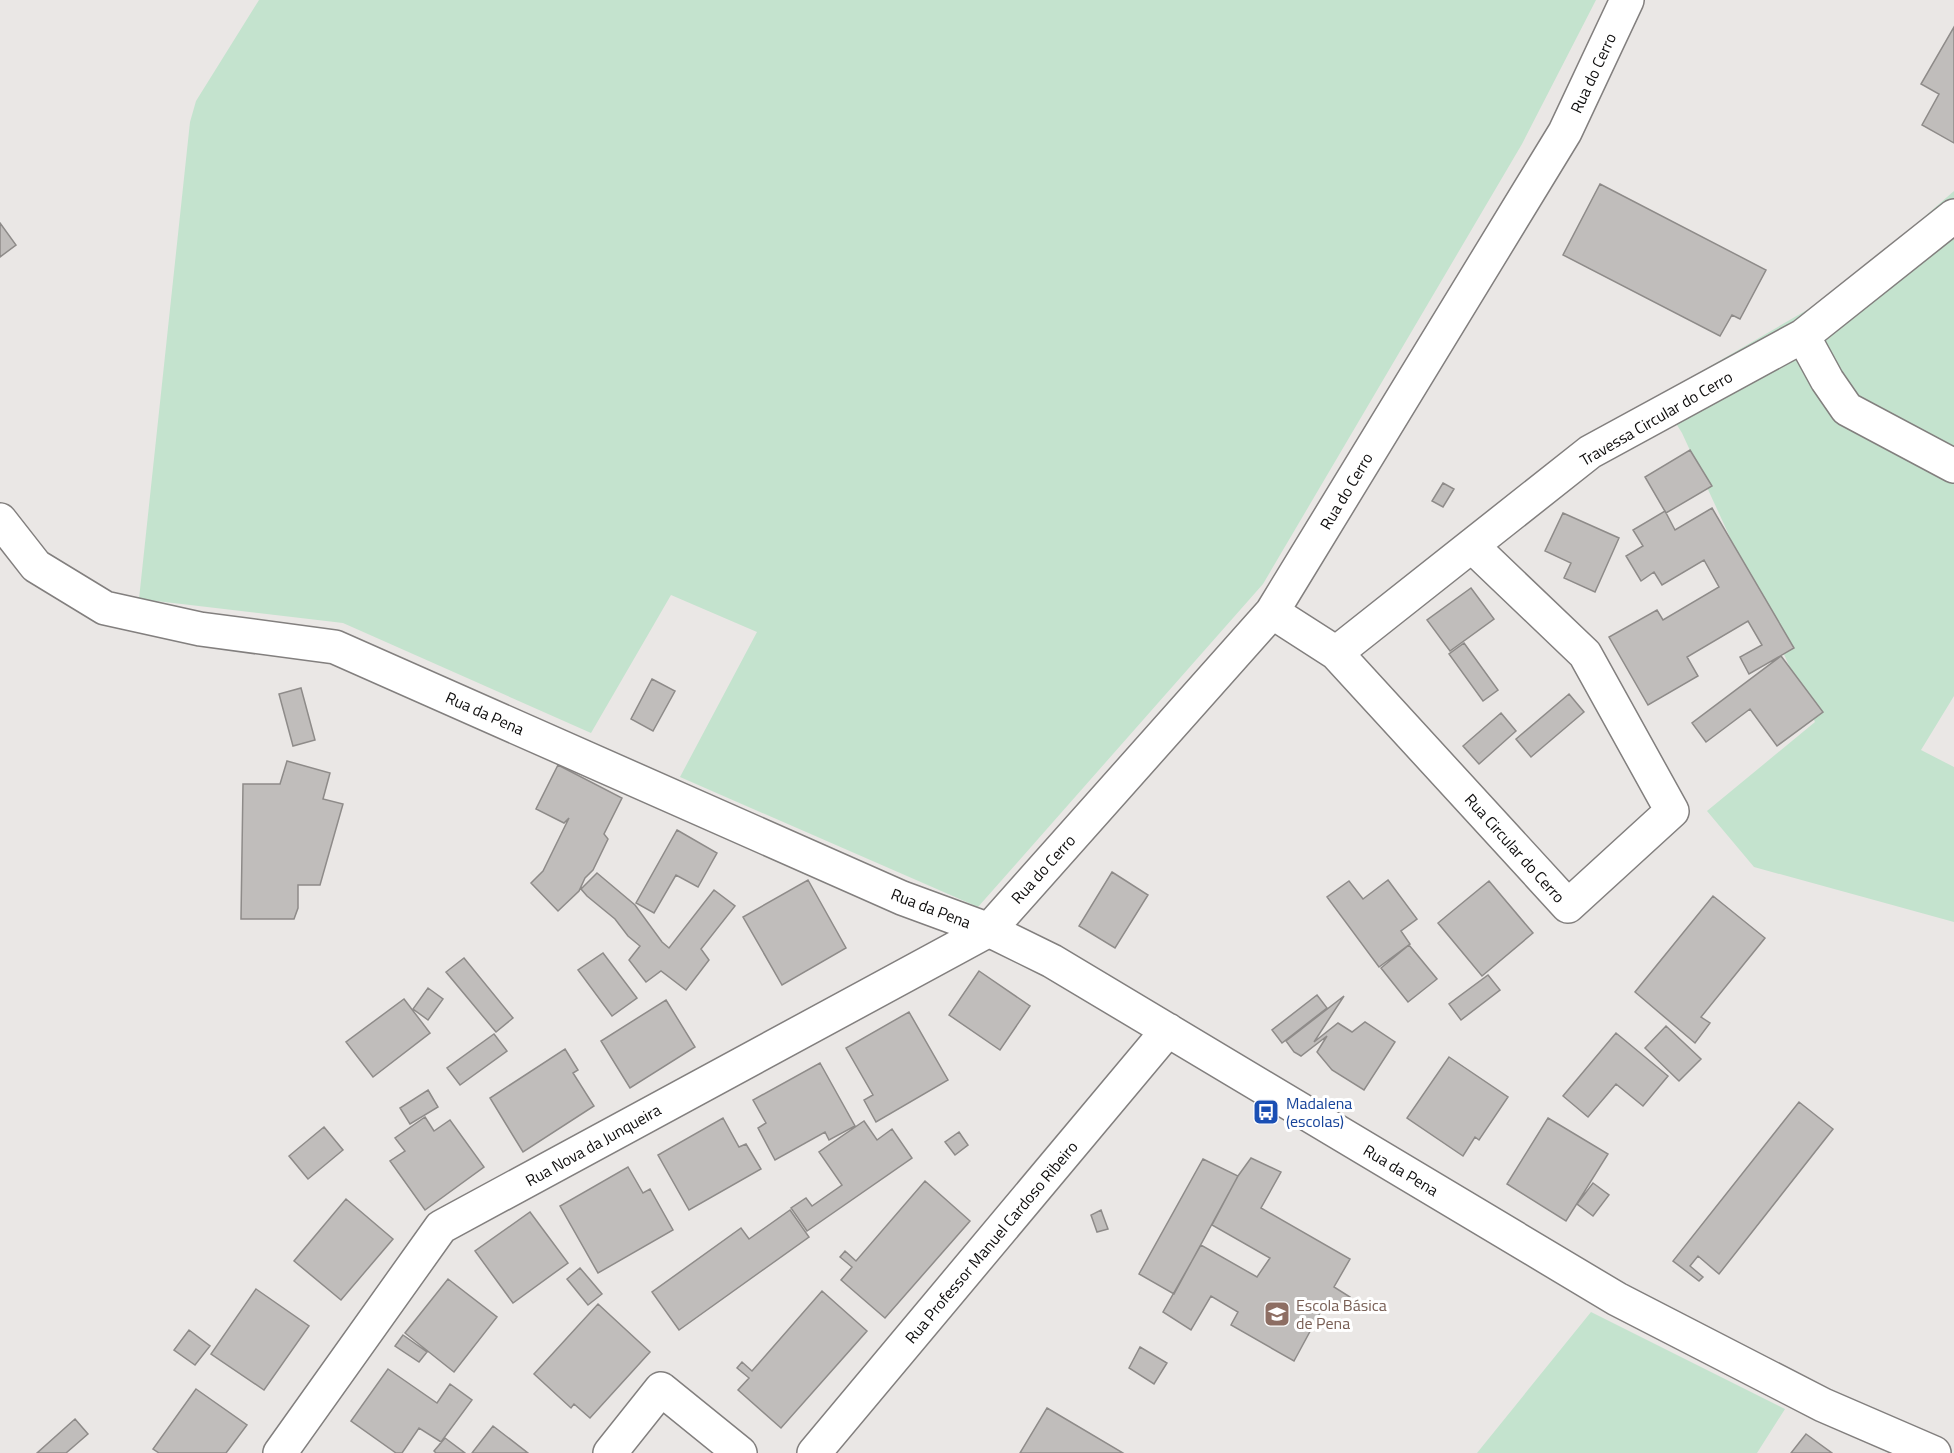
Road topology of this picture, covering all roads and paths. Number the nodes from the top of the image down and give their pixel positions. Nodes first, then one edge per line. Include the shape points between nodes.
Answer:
1 (1627, 0) edge
2 (1954, 216) edge
3 (1803, 336) junction
4 (1954, 466) edge
5 (0, 520) edge
6 (1472, 546) junction
7 (1272, 612) junction
8 (1336, 653) junction
9 (989, 930) junction
10 (1168, 1030) junction
11 (625, 1448) edge
12 (280, 1453) edge
13 (740, 1453) edge
14 (814, 1453) edge
15 (1934, 1453) edge

1 - 7 street, Rua do Cerro via 1565,132
2 - 3 street, Travessa Circular do Cerro
3 - 4 street via 1847,409
3 - 6 street, Travessa Circular do Cerro via 1590,452
5 - 9 street, Rua da Pena via 36,566 105,608 200,629 335,647 902,898
6 - 8 street, Travessa Circular do Cerro
6 - 8 street, Rua Circular do Cerro via 1585,654 1672,811 1568,906
7 - 8 street, Rua Circular do Cerro
7 - 9 street, Rua do Cerro
9 - 10 street, Rua da Pena via 1052,961
9 - 12 street, Rua Nova da Junqueira via 441,1227
10 - 14 street, Rua Professor Manuel Cardoso Ribeiro
10 - 15 street, Rua da Pena via 1617,1299 1823,1405
11 - 13 street via 661,1389

